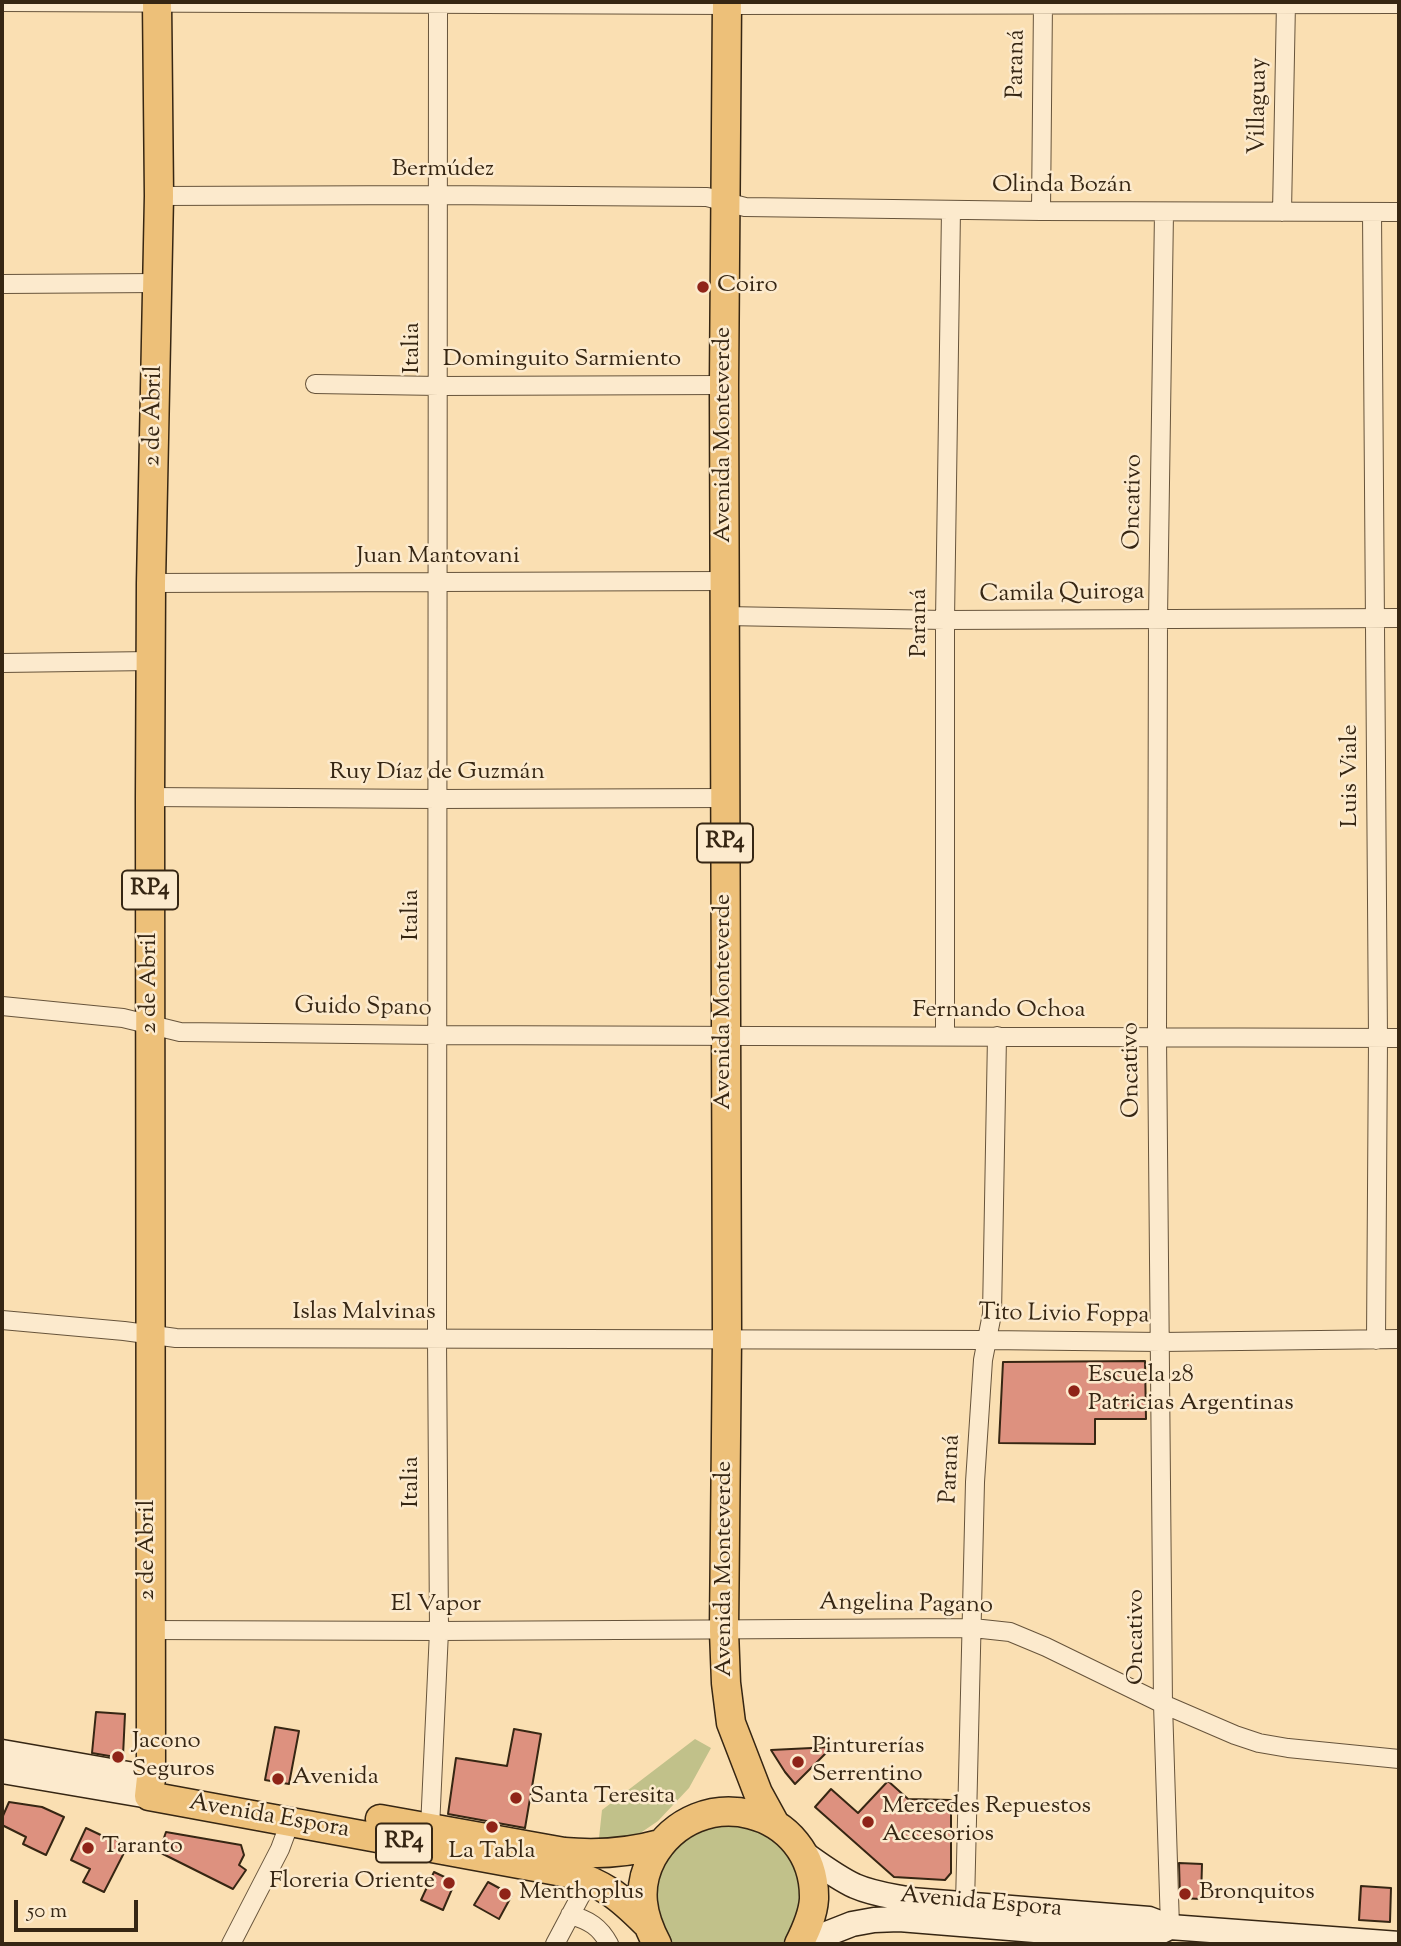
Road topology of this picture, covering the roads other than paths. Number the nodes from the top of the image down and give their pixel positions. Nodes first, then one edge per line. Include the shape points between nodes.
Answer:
1 (2, 2) edge
2 (157, 2) edge
3 (1043, 2) edge
4 (438, 3) edge
5 (727, 3) edge
6 (1286, 3) edge
7 (1399, 4) edge
8 (438, 195) junction
9 (159, 197) junction
10 (726, 203) junction
11 (951, 210) junction
12 (1041, 211) junction
13 (1164, 212) junction
14 (1282, 212) junction
15 (1372, 212) junction
16 (1399, 212) edge
17 (158, 283) junction
18 (2, 284) edge
19 (315, 384) dead end
20 (724, 385) junction
21 (439, 386) junction
22 (725, 581) junction
23 (151, 583) junction
24 (436, 583) junction
25 (726, 616) junction
26 (1158, 618) junction
27 (1375, 618) junction
28 (1399, 618) edge
29 (945, 620) junction
30 (150, 661) junction
31 (2, 663) edge
32 (150, 797) junction
33 (725, 798) junction
34 (437, 799) junction
35 (2, 1006) edge
36 (151, 1025) junction
37 (438, 1035) junction
38 (945, 1035) junction
39 (725, 1036) junction
40 (998, 1036) junction
41 (1157, 1037) junction
42 (1399, 1038) edge
43 (1378, 1039) junction
44 (2, 1320) edge
45 (149, 1335) junction
46 (437, 1339) junction
47 (727, 1339) junction
48 (1399, 1339) edge
49 (987, 1340) junction
50 (1376, 1340) junction
51 (1161, 1342) junction
52 (973, 1628) junction
53 (149, 1630) junction
54 (724, 1630) junction
55 (439, 1631) junction
56 (1163, 1704) junction
57 (2, 1752) edge
58 (1399, 1759) edge
59 (2, 1771) edge
60 (150, 1787) junction
61 (290, 1822) junction
62 (775, 1824) junction
63 (430, 1828) junction
64 (660, 1844) junction
65 (802, 1852) junction
66 (589, 1880) junction
67 (965, 1905) junction
68 (570, 1915) junction
69 (1170, 1927) junction
70 (651, 1934) edge
71 (1003, 1936) edge
72 (1295, 1941) edge
73 (231, 1944) edge
74 (555, 1944) edge
75 (609, 1944) edge
76 (800, 1944) edge
77 (1399, 1944) edge

1 - 2 street
2 - 4 street
2 - 9 main road, 2 de Abril / RP4
3 - 5 street
3 - 6 street
3 - 12 street, Paraná
4 - 5 street
4 - 8 street, Italia
5 - 10 main road, Avenida Monteverde / RP4
6 - 7 street
6 - 14 street, Villaguay
8 - 9 street, Bermúdez
8 - 10 street, Bermúdez via 707,197
8 - 21 street, Italia
9 - 17 main road, 2 de Abril / RP4
10 - 11 street, Olinda Bozán
10 - 20 main road, Avenida Monteverde / RP4
11 - 12 street, Olinda Bozán
11 - 29 street, Paraná
12 - 13 street, Olinda Bozán
13 - 14 street, Olinda Bozán
13 - 26 street, Oncativo
14 - 15 street, Olinda Bozán
15 - 16 street, Olinda Bozán
15 - 27 street, Luis Viale
17 - 18 street
17 - 23 main road, 2 de Abril / RP4
19 - 21 street, Dominguito Sarmiento
20 - 21 street, Dominguito Sarmiento
20 - 22 main road, Avenida Monteverde / RP4
21 - 24 street, Italia
22 - 24 street, Juan Mantovani
22 - 25 main road, Avenida Monteverde / RP4
23 - 24 street, Juan Mantovani
23 - 30 main road, 2 de Abril / RP4
24 - 34 street, Italia
25 - 29 street, Camila Quiroga
25 - 33 main road, Avenida Monteverde / RP4
26 - 27 street, Camila Quiroga
26 - 29 street, Camila Quiroga
26 - 41 street, Oncativo
27 - 28 street, Camila Quiroga
27 - 43 street, Luis Viale
29 - 38 street, Paraná
30 - 31 street
30 - 32 main road, 2 de Abril / RP4
32 - 34 street, Ruy Díaz de Guzmán
32 - 36 main road, 2 de Abril / RP4
33 - 34 street, Ruy Díaz de Guzmán
33 - 39 main road, Avenida Monteverde / RP4
34 - 37 street, Italia
35 - 36 street, Guido Spano
36 - 37 street, Guido Spano via 180,1032
36 - 45 main road, 2 de Abril / RP4
37 - 39 street, Guido Spano
37 - 46 street, Italia
38 - 39 street, Fernando Ochoa
38 - 40 street, Fernando Ochoa
39 - 47 main road, Avenida Monteverde / RP4
40 - 41 street, Fernando Ochoa
40 - 49 street, Paraná via 992,1314
41 - 43 street, Fernando Ochoa
41 - 51 street, Oncativo
42 - 43 street, Fernando Ochoa
43 - 50 street, Luis Viale
44 - 45 street, Islas Malvinas
45 - 46 street, Islas Malvinas
45 - 53 main road, 2 de Abril / RP4
46 - 47 street, Islas Malvinas
46 - 55 street, Italia
47 - 49 street, Tito Livio Foppa
47 - 54 main road, Avenida Monteverde / RP4
48 - 50 street, Tito Livio Foppa
49 - 51 street, Tito Livio Foppa
49 - 52 street, Paraná via 975,1482
50 - 51 street, Tito Livio Foppa
51 - 56 street, Oncativo
52 - 54 street, Angelina Pagano
52 - 56 street, Angelina Pagano via 1010,1632
52 - 67 street, Paraná
53 - 55 street, El Vapor
53 - 60 main road, 2 de Abril / RP4
54 - 55 street, El Vapor
54 - 62 main road, Avenida Monteverde / RP4 via 732,1724
55 - 63 street, Italia
56 - 58 street, Angelina Pagano via 1259,1743
56 - 69 street, Oncativo
57 - 60 main road, Avenida Espora
59 - 60 main road, Avenida Espora
60 - 61 main road, Avenida Espora / RP4
60 - 63 main road, Avenida Espora
61 - 66 main road, Avenida Espora / RP4
61 - 73 street
62 - 64 main road, RP4 via 727,1810 701,1814 678,1826
62 - 65 main road, RP4
63 - 64 main road, Avenida Espora via 590,1854
64 - 70 main road, RP4 via 646,1868 642,1895
65 - 67 main road, Avenida Espora via 857,1887 911,1900
65 - 76 main road, RP4 via 814,1899
66 - 68 street
66 - 70 main road, Avenida Espora / RP4 via 612,1891
67 - 69 main road, Avenida Espora via 1149,1919
68 - 74 street
68 - 75 street via 593,1923
69 - 71 main road, Avenida Espora via 1145,1939
69 - 72 main road, Avenida Espora
71 - 76 main road, Avenida Espora via 899,1919 852,1924
72 - 77 main road, Avenida Espora

